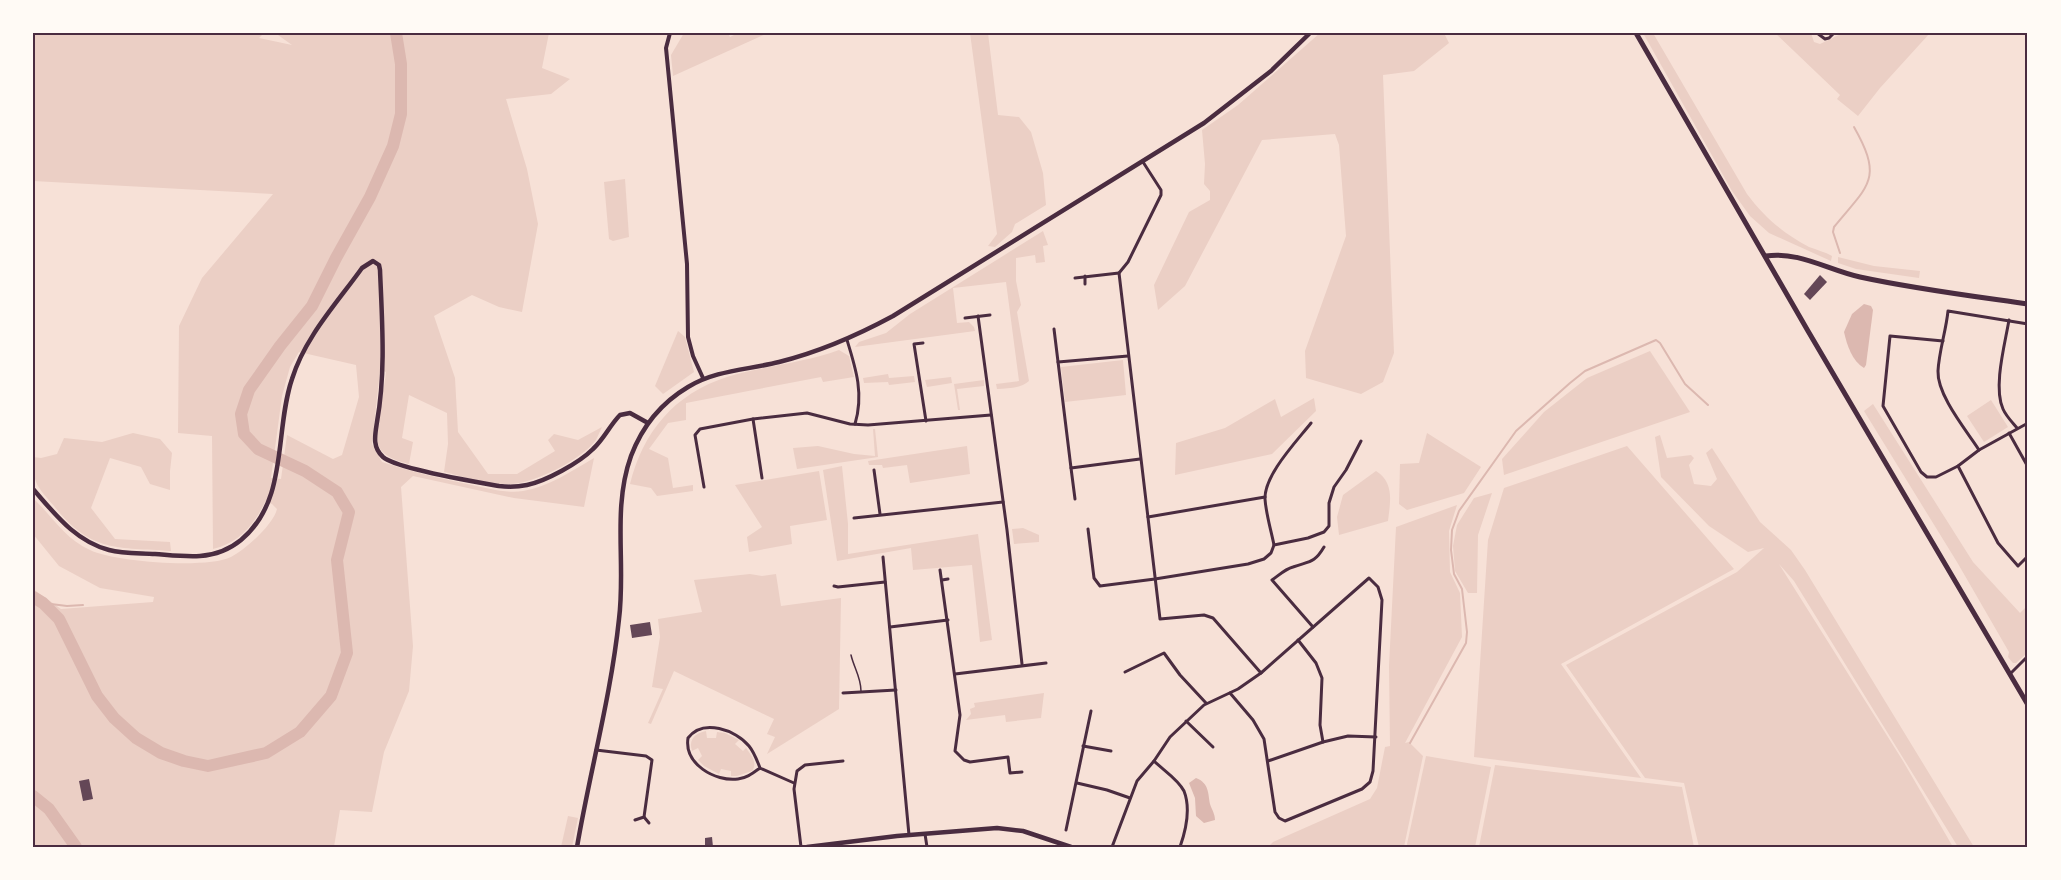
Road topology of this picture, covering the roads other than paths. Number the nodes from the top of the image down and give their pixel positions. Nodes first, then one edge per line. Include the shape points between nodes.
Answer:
1 (670, 33) edge
2 (1310, 33) edge
3 (1636, 33) edge
4 (1817, 33) edge
5 (1834, 33) edge
6 (1143, 162) junction
7 (1766, 256) junction
8 (1119, 273) junction
9 (1085, 276) junction
10 (1075, 278) dead end
11 (1085, 284) dead end
12 (2028, 304) edge
13 (990, 315) dead end
14 (978, 316) junction
15 (965, 318) dead end
16 (2009, 320) junction
17 (2028, 324) edge
18 (1054, 329) dead end
19 (847, 340) junction
20 (1943, 341) junction
21 (923, 343) dead end
22 (1128, 356) junction
23 (1058, 362) junction
24 (703, 378) junction
25 (992, 415) junction
26 (753, 419) junction
27 (926, 421) junction
28 (648, 423) junction
29 (1311, 423) dead end
30 (2028, 423) edge
31 (855, 424) junction
32 (2017, 428) junction
33 (2009, 433) junction
34 (1361, 441) dead end
35 (1979, 450) junction
36 (1140, 459) junction
37 (1958, 466) junction
38 (2028, 467) edge
39 (1071, 468) junction
40 (876, 472) dead end
41 (762, 478) dead end
42 (704, 487) dead end
43 (33, 489) edge
44 (1265, 497) junction
45 (1075, 499) dead end
46 (1003, 502) junction
47 (880, 514) junction
48 (1148, 517) junction
49 (854, 518) dead end
50 (1088, 529) dead end
51 (1274, 545) junction
52 (1324, 547) dead end
53 (2028, 556) edge
54 (883, 557) dead end
55 (940, 570) dead end
56 (948, 579) dead end
57 (1155, 579) junction
58 (942, 580) junction
59 (885, 582) junction
60 (834, 586) dead end
61 (948, 620) junction
62 (889, 627) junction
63 (1313, 627) junction
64 (1298, 640) junction
65 (851, 655) dead end
66 (2028, 656) edge
67 (1046, 663) dead end
68 (1022, 664) junction
69 (1125, 672) dead end
70 (1261, 673) junction
71 (954, 674) junction
72 (2010, 674) junction
73 (896, 690) junction
74 (861, 692) junction
75 (843, 693) dead end
76 (1230, 693) junction
77 (1206, 703) junction
78 (2028, 705) edge
79 (1091, 711) dead end
80 (1186, 721) junction
81 (1376, 737) junction
82 (1323, 742) junction
83 (1083, 746) junction
84 (1213, 747) dead end
85 (596, 750) junction
86 (1111, 751) dead end
87 (843, 761) dead end
88 (1154, 761) junction
89 (1268, 761) junction
90 (760, 768) junction
91 (1022, 772) dead end
92 (794, 783) junction
93 (1077, 783) junction
94 (1130, 798) junction
95 (644, 817) junction
96 (635, 820) dead end
97 (649, 822) dead end
98 (1066, 830) dead end
99 (925, 834) junction
100 (909, 835) junction
101 (576, 847) edge
102 (801, 847) edge
103 (807, 847) edge
104 (927, 847) edge
105 (1071, 847) edge
106 (1112, 847) edge
107 (1180, 847) edge

1 - 24 street via 666,48 687,264 688,337
2 - 6 main road via 1271,71 1204,123
3 - 7 main road
4 - 5 street via 1825,39
6 - 8 street via 1161,195
6 - 19 main road via 893,316
7 - 12 main road via 1792,256 1856,276 1925,290
7 - 72 main road
8 - 9 street
8 - 22 street
9 - 10 street
9 - 11 street
13 - 14 street
14 - 15 street
14 - 25 street
16 - 17 street
16 - 20 street via 1948,311
16 - 32 street via 1999,393 2003,409
18 - 23 street
19 - 24 main road via 778,362
19 - 31 street via 859,380
20 - 35 street via 1939,383
20 - 37 street via 1890,336 1883,406 1927,477 1936,477
21 - 27 street via 915,344
22 - 23 street
22 - 36 street
23 - 39 street
24 - 28 main road via 672,398
25 - 27 street
25 - 46 street
26 - 31 street via 814,413
26 - 41 street
26 - 42 street via 697,432
27 - 31 street
28 - 43 main road via 630,413 620,415 583,458 529,485 499,486 385,459 374,436 380,402 382,333 380,270 373,261 362,268 299,358 267,507 248,535 232,548 201,556 111,551 78,537
28 - 85 main road via 631,456 624,487 619,534 623,577 619,621
29 - 44 street via 1274,472
30 - 32 street
32 - 33 street
33 - 35 street
33 - 38 street
34 - 51 street via 1334,487 1329,526 1324,532
35 - 37 street
36 - 39 street
36 - 48 street
37 - 53 street via 1998,543 2018,566
39 - 45 street
40 - 47 street
44 - 48 street
44 - 51 street
46 - 47 street
46 - 68 street
47 - 49 street
48 - 57 street
50 - 57 street via 1097,584
51 - 57 street via 1264,559 1248,564
52 - 63 street via 1309,563 1291,567 1272,580
54 - 59 street
55 - 58 street
56 - 58 street
57 - 70 street via 1160,619 1204,615 1213,618
58 - 61 street
59 - 60 street
59 - 62 street
61 - 62 street
61 - 71 street
62 - 73 street
63 - 64 street
63 - 81 street via 1369,578 1378,587 1382,600
64 - 70 street
64 - 82 street via 1317,663 1322,678
65 - 74 lane via 860,675
66 - 72 street
67 - 68 street
68 - 71 street
69 - 77 street via 1164,653
70 - 76 street
71 - 91 street via 960,722 955,751 970,762 1008,758 1010,773
72 - 78 main road
73 - 74 street
73 - 100 street
74 - 75 street
76 - 77 street
76 - 89 street via 1254,720 1264,739
77 - 80 street
79 - 83 street
80 - 84 street
80 - 88 street
81 - 82 street via 1348,736
81 - 89 street via 1370,782 1362,789 1285,821 1275,812
82 - 89 street
83 - 86 street
83 - 93 street
85 - 95 street via 652,760
85 - 101 main road
87 - 92 street via 805,765 797,771
88 - 94 street via 1137,781
88 - 107 street via 1184,791 1187,818
90 - 90 street via 738,779 718,777 696,762 688,750 688,738 707,727 733,733 749,746
90 - 92 street
92 - 102 street
93 - 94 street
93 - 98 street
94 - 106 street
95 - 96 street
95 - 97 street
99 - 100 main road
99 - 104 street
99 - 105 main road via 1006,829
100 - 103 main road

